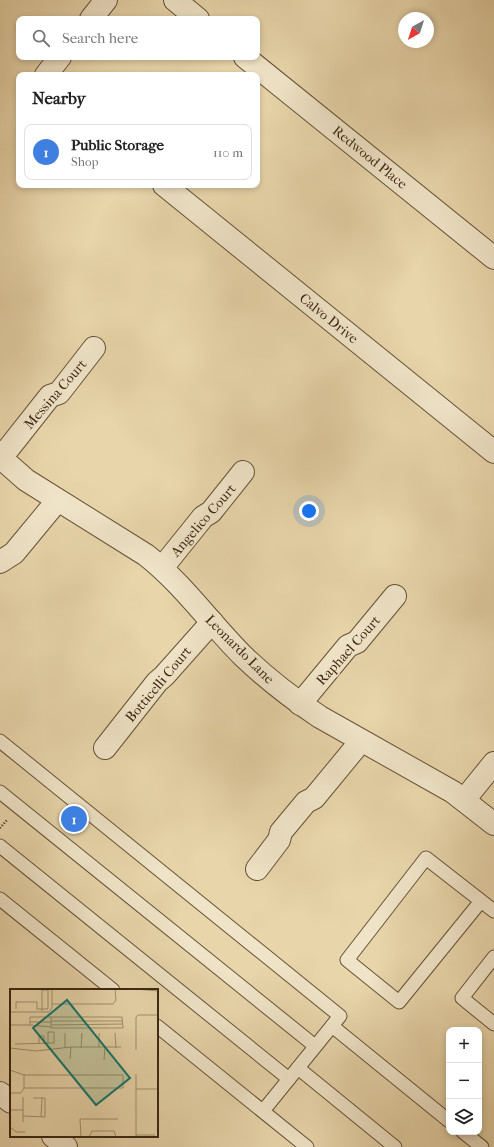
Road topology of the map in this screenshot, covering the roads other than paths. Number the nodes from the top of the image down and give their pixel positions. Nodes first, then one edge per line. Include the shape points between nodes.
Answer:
1 (106, 0) edge
2 (175, 0) edge
3 (93, 16) edge
4 (194, 16) edge
5 (58, 60) edge
6 (250, 60) edge
7 (48, 72) edge
8 (168, 188) edge
9 (494, 258) edge
10 (94, 348) dead end
11 (494, 452) edge
12 (0, 458) edge
13 (243, 472) dead end
14 (57, 500) junction
15 (0, 562) edge
16 (162, 568) junction
17 (395, 596) dead end
18 (212, 622) junction
19 (300, 704) junction
20 (0, 741) edge
21 (361, 741) junction
22 (105, 748) dead end
23 (494, 763) edge
24 (0, 792) edge
25 (464, 800) junction
26 (494, 824) edge
27 (0, 846) edge
28 (257, 869) dead end
29 (0, 899) edge
30 (481, 901) junction
31 (494, 911) edge
32 (494, 957) edge
33 (112, 989) edge
34 (494, 1024) edge
35 (332, 1026) junction
36 (158, 1027) edge
37 (315, 1046) junction
38 (298, 1068) junction
39 (289, 1079) junction
40 (0, 1093) edge
41 (10, 1101) edge
42 (263, 1111) junction
43 (446, 1118) edge
44 (467, 1135) edge
45 (54, 1137) edge
46 (66, 1147) edge
47 (307, 1147) edge
48 (395, 1147) edge
49 (482, 1147) edge

1 - 3 street
2 - 4 street
5 - 7 street
6 - 9 street, Redwood Place
8 - 11 street, Calvo Drive
10 - 12 street, Messina Court via 59,393 50,396
12 - 14 street, Leonardo Lane via 26,480
13 - 16 street, Angelico Court
14 - 15 street via 14,553
14 - 16 street, Leonardo Lane via 146,555
16 - 18 street, Leonardo Lane
17 - 19 street, Raphael Court via 357,642 348,646
18 - 19 street, Leonardo Lane via 263,675
18 - 22 street, Botticelli Court via 157,682
19 - 21 street, Leonardo Lane
20 - 35 lane via 340,1016
21 - 25 street, Leonardo Lane
21 - 28 street via 314,798 301,808
23 - 25 street
24 - 37 lane
25 - 26 street, Leonardo Lane
27 - 39 lane
29 - 33 lane
30 - 30 lane via 426,858 347,960 399,1002
30 - 31 lane
32 - 34 lane via 462,998
35 - 37 lane
35 - 43 lane
36 - 42 lane
37 - 38 lane
38 - 39 lane
38 - 48 lane
39 - 42 lane
40 - 41 street
42 - 47 lane
44 - 49 lane
45 - 46 street

